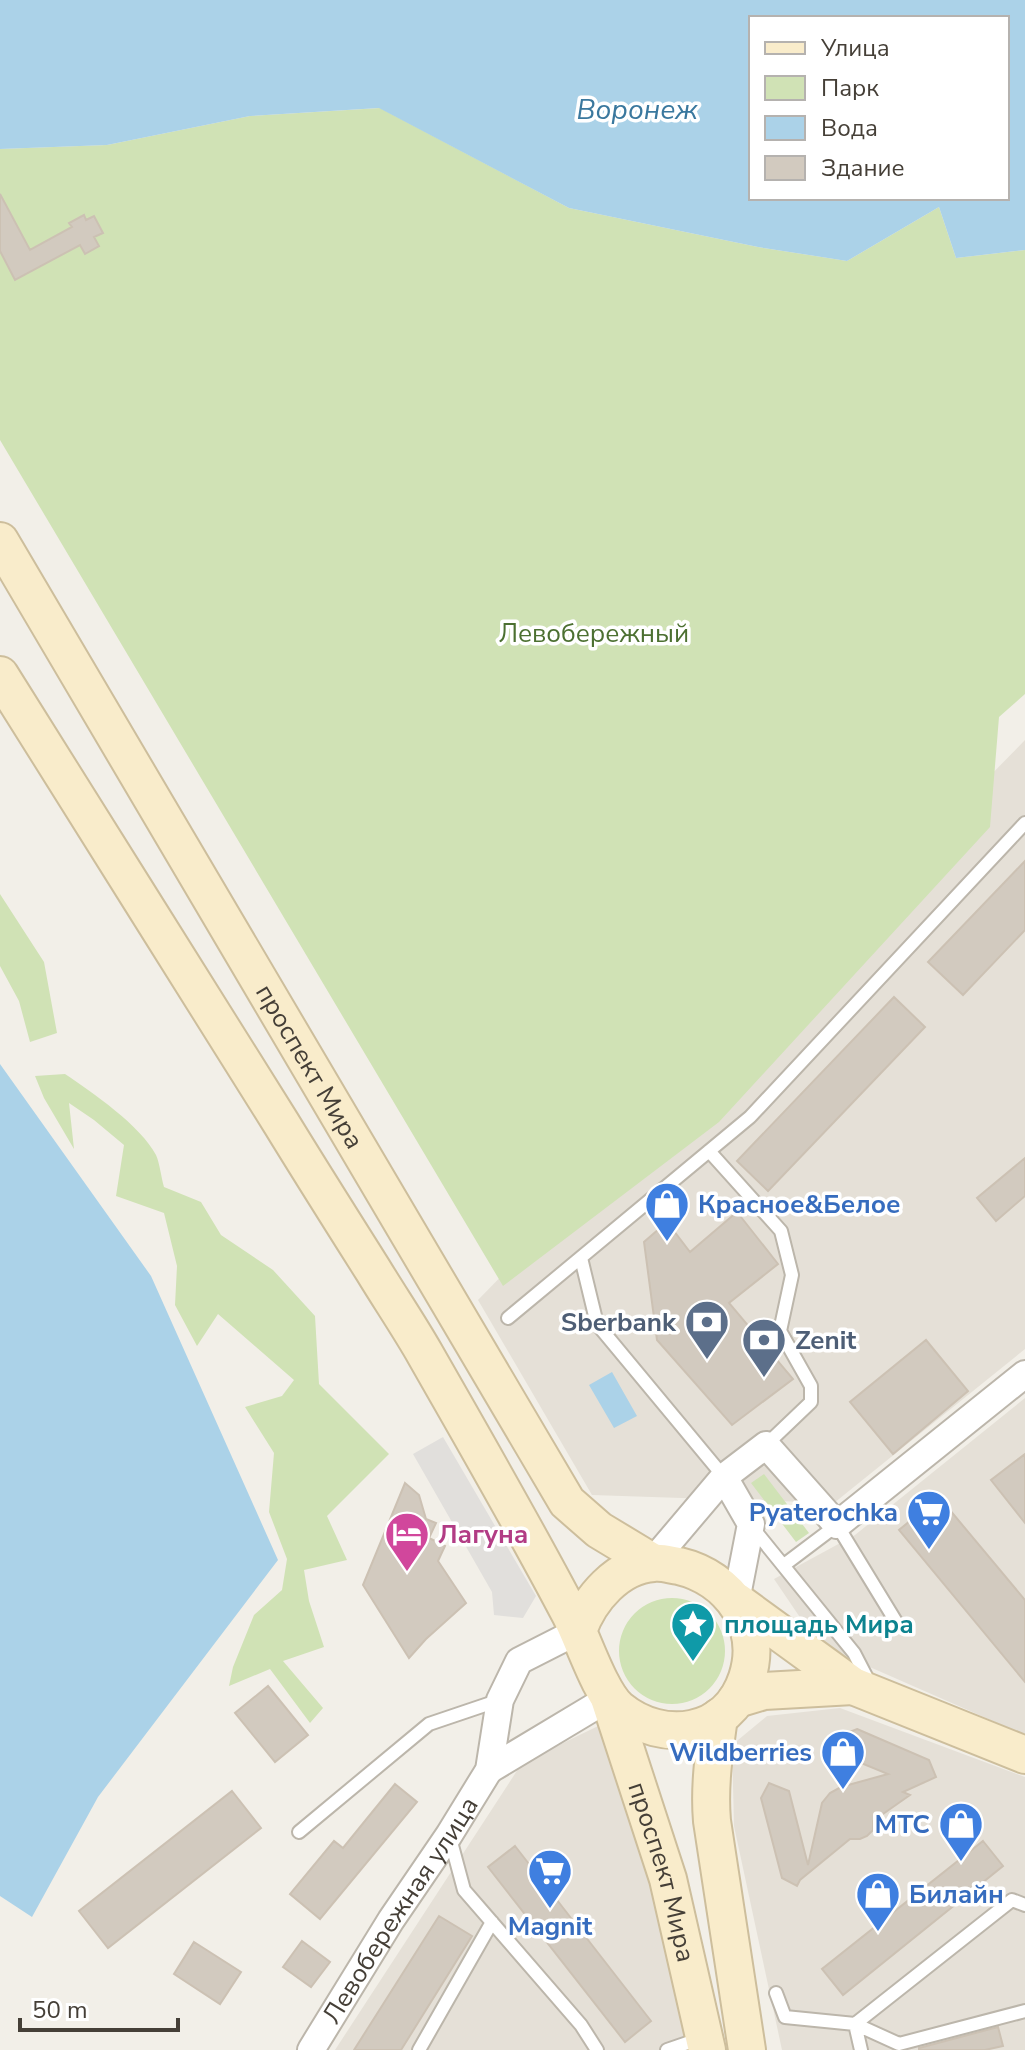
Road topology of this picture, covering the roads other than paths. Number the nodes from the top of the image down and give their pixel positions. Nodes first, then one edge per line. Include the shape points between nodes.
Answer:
1 (0, 541) edge
2 (0, 675) edge
3 (1025, 823) edge
4 (709, 1151) junction
5 (581, 1258) junction
6 (508, 1318) dead end
7 (1025, 1374) edge
8 (766, 1445) junction
9 (724, 1477) junction
10 (751, 1524) junction
11 (837, 1525) junction
12 (652, 1562) junction
13 (784, 1565) junction
14 (736, 1601) junction
15 (898, 1625) dead end
16 (578, 1631) junction
17 (864, 1690) junction
18 (609, 1698) junction
19 (500, 1700) junction
20 (728, 1708) junction
21 (1025, 1755) edge
22 (489, 1770) junction
23 (299, 1832) dead end
24 (449, 1835) junction
25 (1025, 1905) edge
26 (492, 1922) junction
27 (776, 1993) dead end
28 (1025, 2011) edge
29 (855, 2024) junction
30 (706, 2044) edge
31 (311, 2050) edge
32 (419, 2050) edge
33 (597, 2050) edge
34 (667, 2050) edge
35 (747, 2050) edge
36 (861, 2050) edge

1 - 12 main road, проспект Мира via 567,1502 599,1530
2 - 16 main road, проспект Мира via 422,1349
3 - 4 lane via 750,1117
4 - 5 lane
4 - 8 lane via 781,1231 792,1275 780,1331 811,1386 811,1402
5 - 6 lane
5 - 9 lane via 597,1324
7 - 11 street
8 - 9 street
8 - 11 street
9 - 10 street
9 - 12 street
10 - 13 lane
10 - 14 street
11 - 13 lane
11 - 15 lane
12 - 14 main road via 698,1572
12 - 16 main road via 603,1588
13 - 17 lane via 854,1653
14 - 17 main road
14 - 20 main road via 750,1650 748,1676
16 - 18 main road
16 - 19 street, Левобережная улица via 519,1661
17 - 20 main road via 764,1691
17 - 21 main road
18 - 20 main road via 638,1721 661,1730 697,1728
18 - 22 street, Левобережная улица
18 - 30 main road, проспект Мира via 668,1879
19 - 22 street, Левобережная улица
19 - 23 lane via 429,1724
20 - 35 main road, проспект Мира via 712,1763 710,1794
22 - 24 street, Левобережная улица
24 - 26 lane via 464,1890
24 - 31 street, Левобережная улица
25 - 29 lane via 1012,1900
26 - 32 lane
26 - 33 lane
27 - 29 lane via 785,2017
28 - 29 lane via 899,2044
29 - 36 lane
30 - 34 lane

